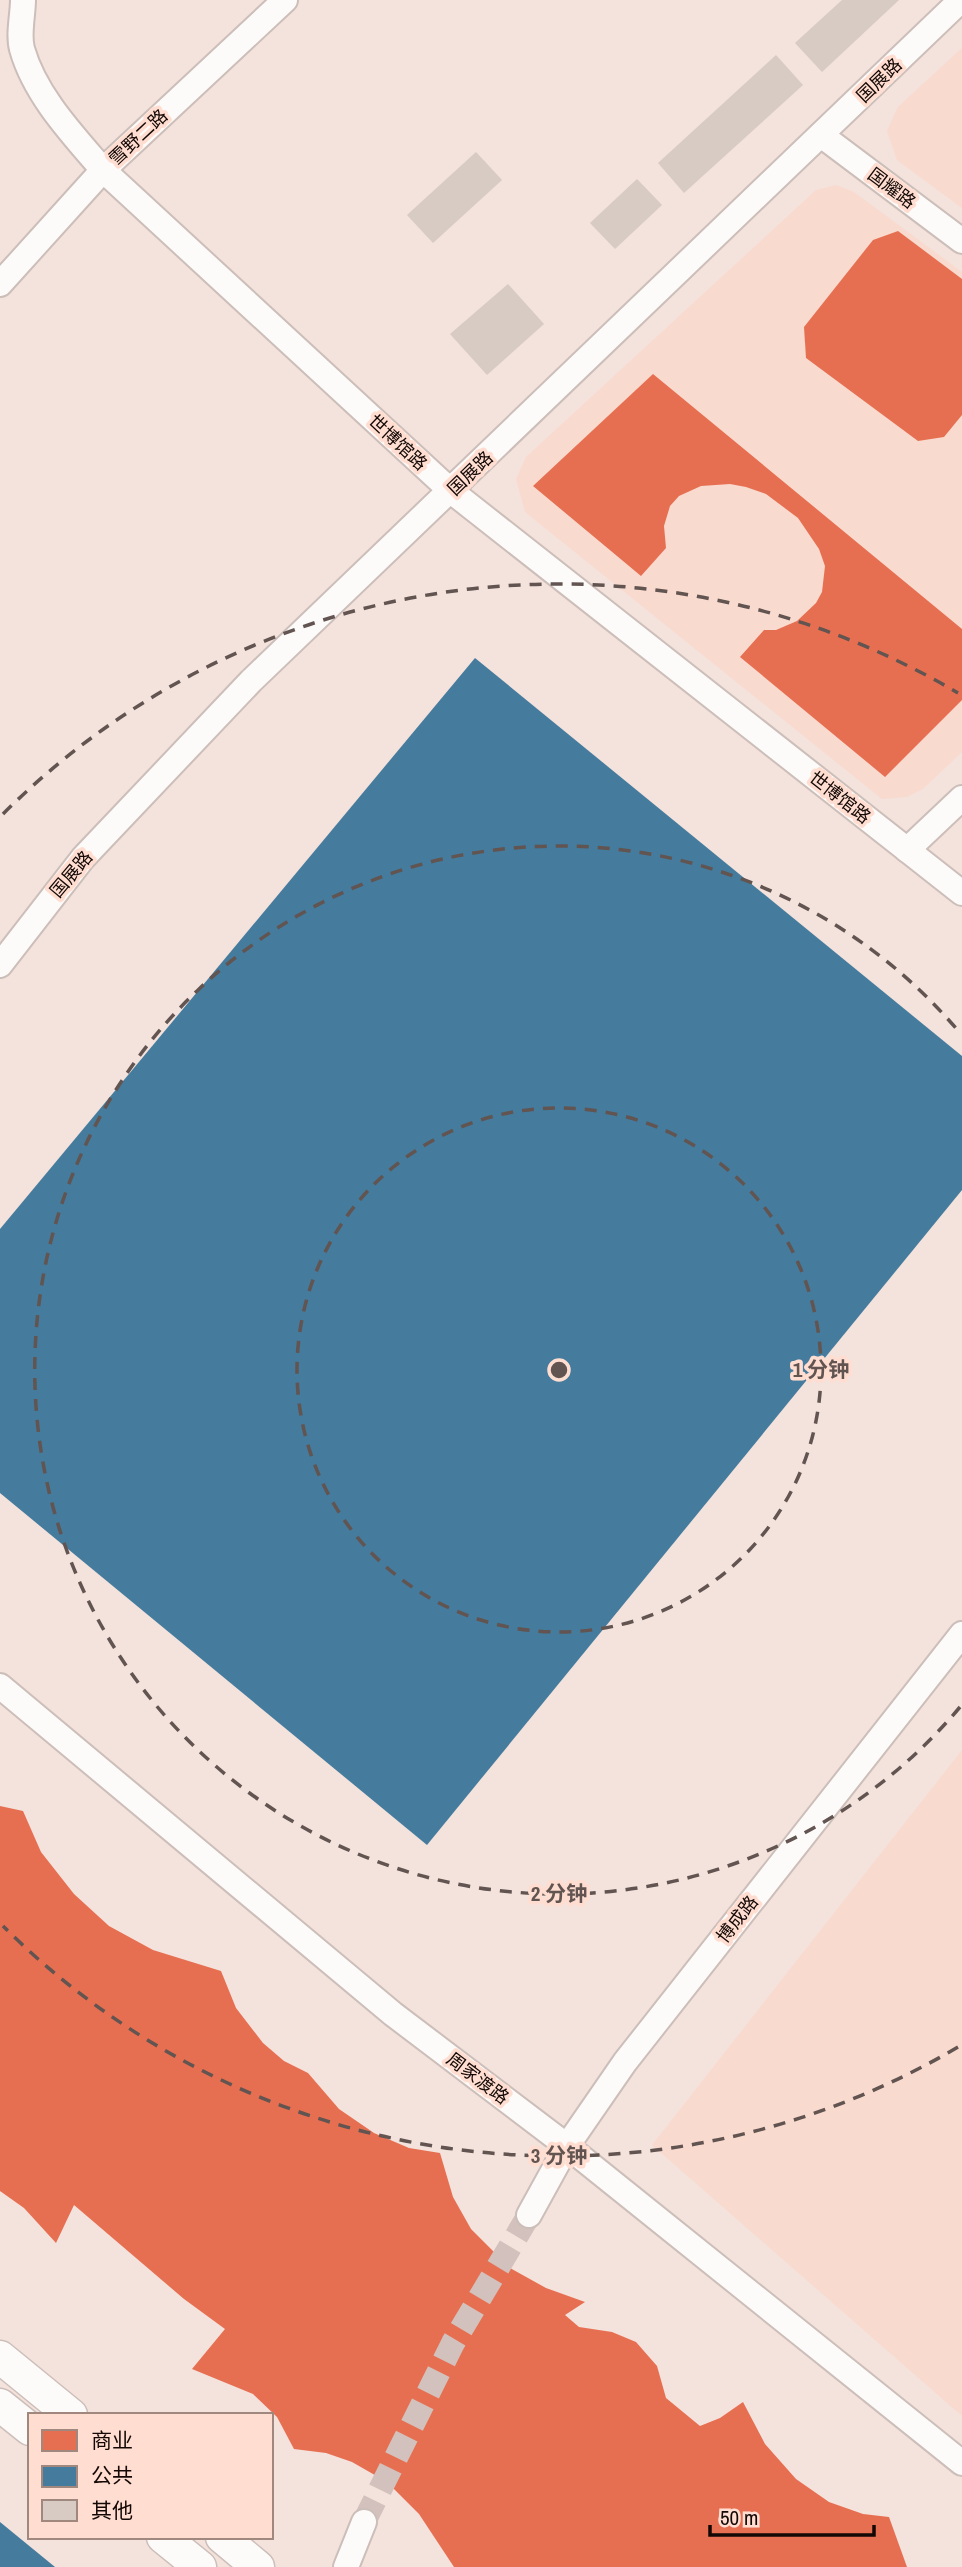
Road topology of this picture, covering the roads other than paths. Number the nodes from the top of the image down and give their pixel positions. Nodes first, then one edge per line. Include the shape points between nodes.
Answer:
1 (23, 0) edge
2 (285, 0) edge
3 (961, 0) edge
4 (821, 135) junction
5 (103, 170) junction
6 (962, 241) edge
7 (0, 284) edge
8 (451, 491) junction
9 (962, 798) edge
10 (907, 850) junction
11 (962, 893) edge
12 (0, 965) edge
13 (962, 1634) edge
14 (0, 1686) edge
15 (567, 2146) junction
16 (529, 2215) tunnel mouth
17 (0, 2357) edge
18 (0, 2405) edge
19 (69, 2413) edge
20 (28, 2428) edge
21 (962, 2463) edge
22 (364, 2522) tunnel mouth
23 (165, 2539) edge
24 (224, 2539) edge
25 (200, 2567) edge
26 (258, 2567) edge
27 (346, 2567) edge

1 - 5 street, 世博馆路 via 21,47 37,82
2 - 5 street, 雪野二路
3 - 4 street, 国展路
4 - 6 street, 国耀路
4 - 8 street, 国展路
5 - 7 street, 雪野二路
5 - 8 street, 世博馆路
8 - 10 street, 世博馆路
8 - 12 street, 国展路 via 260,672 155,780 83,858
9 - 10 street
10 - 11 street, 世博馆路
13 - 15 street, 博成路 via 625,2062
14 - 15 street, 周家渡路 via 393,2014
15 - 16 street, 博成路
15 - 21 street, 周家渡路
17 - 19 main road
18 - 20 main road
22 - 27 street
23 - 25 main road
24 - 26 main road

